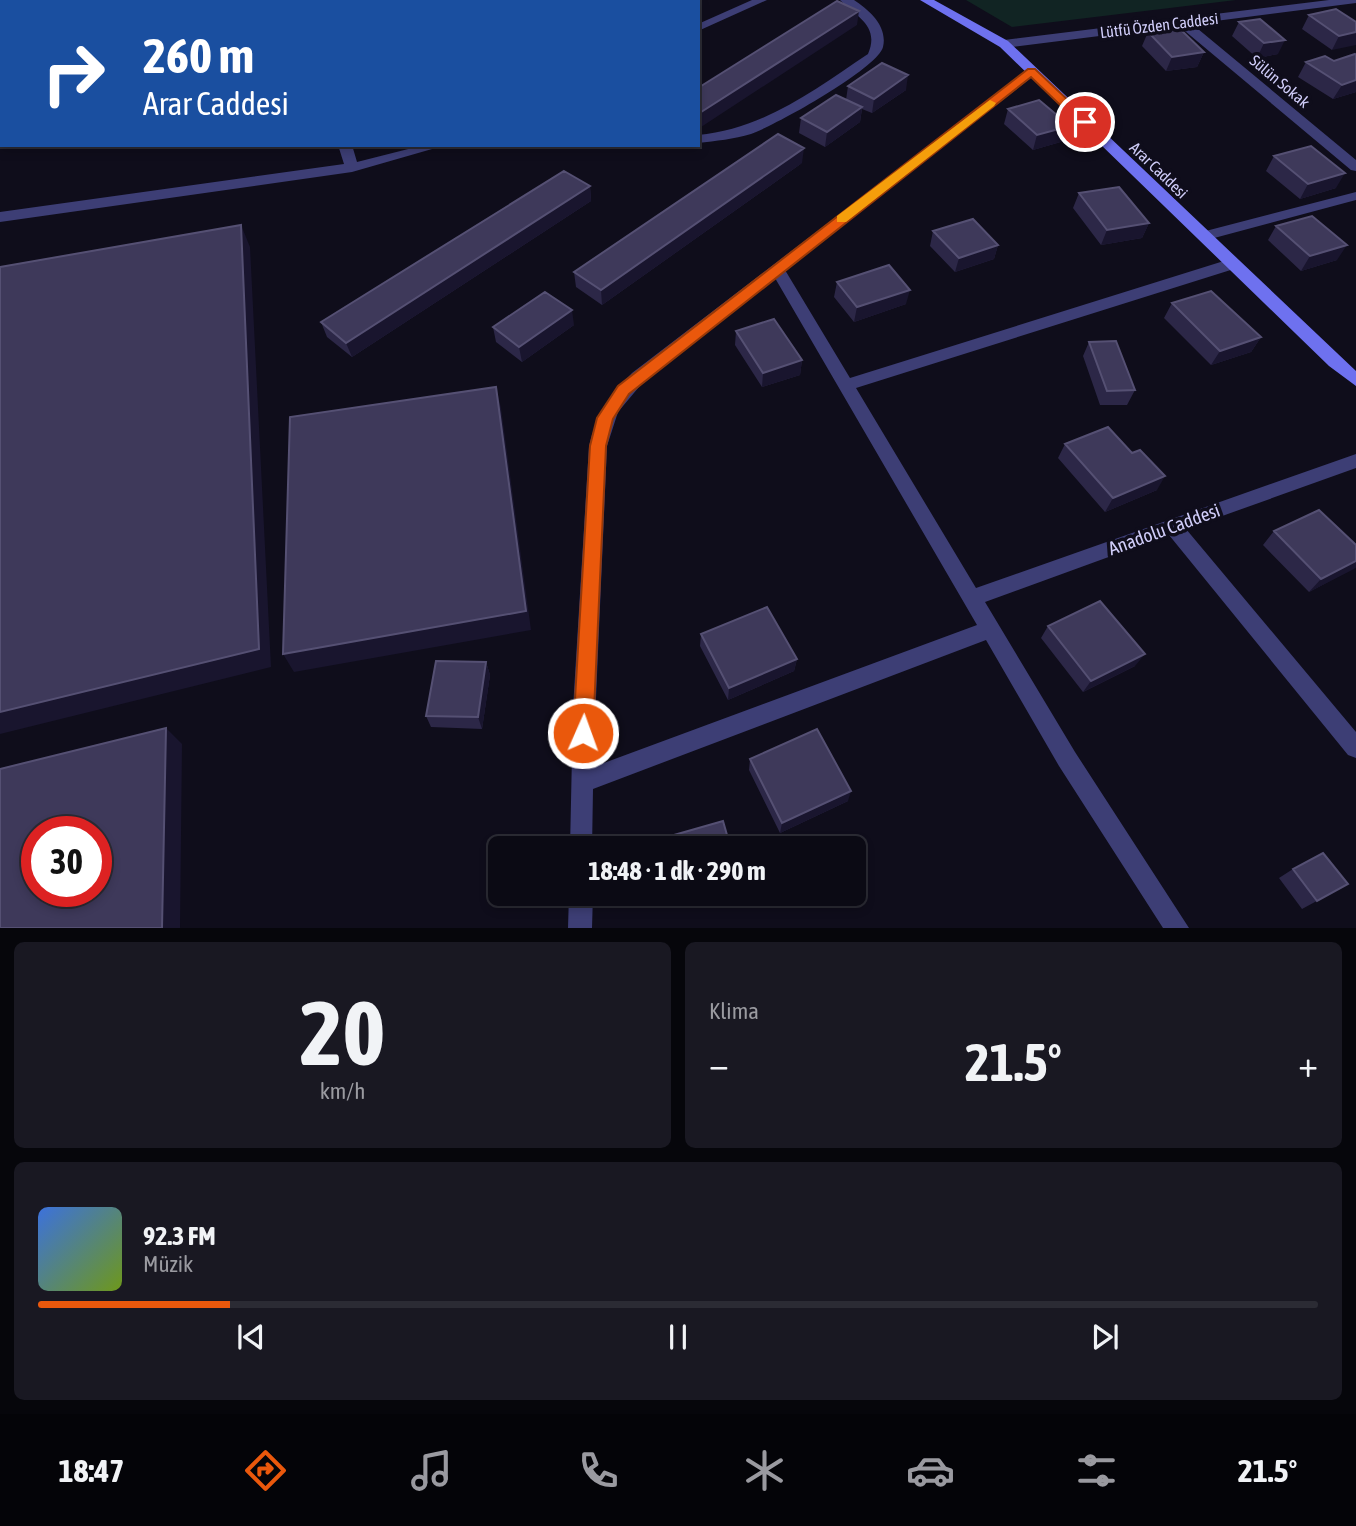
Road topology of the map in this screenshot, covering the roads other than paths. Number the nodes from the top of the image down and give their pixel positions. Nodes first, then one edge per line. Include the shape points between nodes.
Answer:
1 (761, 0) edge
2 (846, 0) edge
3 (926, 0) edge
4 (1356, 0) edge
5 (1182, 22) junction
6 (700, 28) edge
7 (1004, 44) junction
8 (1031, 71) junction
9 (700, 139) edge
10 (346, 147) edge
11 (434, 147) edge
12 (1356, 167) edge
13 (352, 168) junction
14 (1356, 196) edge
15 (0, 217) edge
16 (1203, 236) junction
17 (1232, 264) junction
18 (777, 269) junction
19 (1356, 380) edge
20 (846, 385) junction
21 (1356, 461) edge
22 (1172, 526) junction
23 (972, 598) junction
24 (990, 629) junction
25 (1356, 748) edge
26 (582, 782) junction
27 (581, 836) edge
28 (581, 906) edge
29 (580, 928) edge
30 (1177, 928) edge

1 - 6 street
2 - 9 street via 864,12 876,28 878,43 873,55 769,123 721,138
3 - 7 street, Arar Caddesi
4 - 5 street, Lütfü Özden Caddesi
5 - 7 street, Lütfü Özden Caddesi
5 - 12 street, Sülün Sokak
7 - 8 street, Arar Caddesi
8 - 16 street, Arar Caddesi
8 - 18 street
10 - 13 street
11 - 13 street
13 - 15 street
14 - 16 street
16 - 17 street, Arar Caddesi
17 - 19 street, Arar Caddesi
17 - 20 street
18 - 20 street
18 - 26 street via 638,377 623,390 605,418 597,460
20 - 23 street
21 - 22 street, Anadolu Caddesi
22 - 23 street, Anadolu Caddesi
22 - 25 street
23 - 24 street
24 - 26 street
24 - 30 street via 1067,759
26 - 27 street
28 - 29 street

